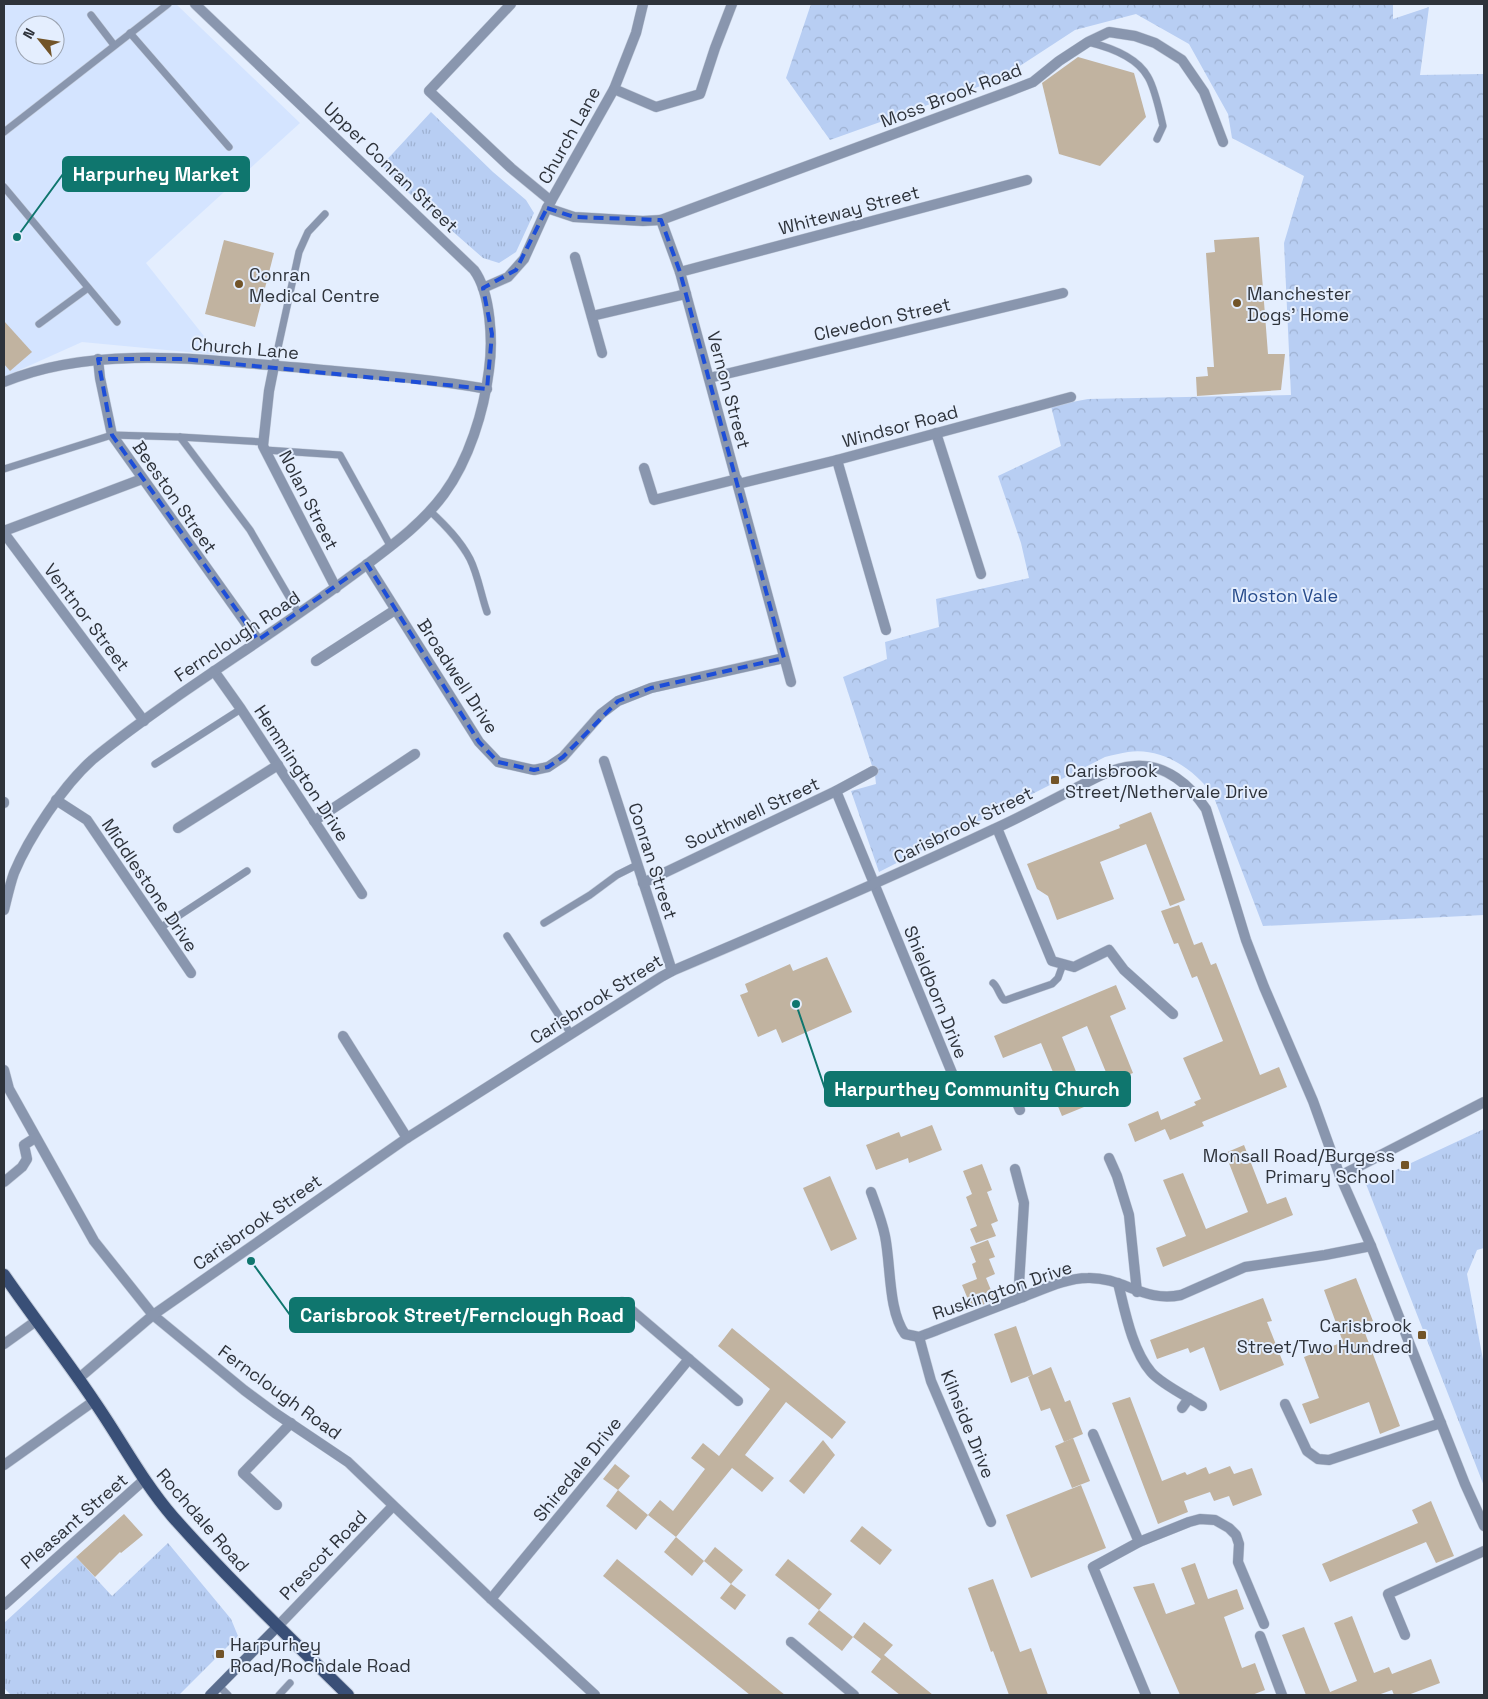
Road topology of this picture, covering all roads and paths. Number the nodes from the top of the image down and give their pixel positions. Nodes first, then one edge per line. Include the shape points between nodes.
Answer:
1 (168, 4) edge
2 (195, 4) edge
3 (511, 4) edge
4 (643, 4) edge
5 (732, 4) edge
6 (91, 15) dead end
7 (130, 33) junction
8 (1088, 42) junction
9 (114, 45) junction
10 (614, 89) junction
11 (4, 132) edge
12 (1157, 139) dead end
13 (1223, 142) dead end
14 (229, 147) dead end
15 (1027, 180) dead end
16 (4, 187) edge
17 (549, 204) junction
18 (325, 214) dead end
19 (661, 220) junction
20 (575, 257) dead end
21 (680, 272) junction
22 (88, 288) junction
23 (482, 288) junction
24 (1063, 293) dead end
25 (686, 294) junction
26 (592, 316) junction
27 (117, 322) dead end
28 (39, 324) dead end
29 (602, 353) dead end
30 (98, 359) junction
31 (274, 366) junction
32 (709, 378) junction
33 (4, 382) edge
34 (487, 389) junction
35 (1071, 397) dead end
36 (936, 433) junction
37 (112, 435) junction
38 (180, 437) junction
39 (264, 446) junction
40 (836, 460) junction
41 (644, 468) dead end
42 (4, 469) edge
43 (142, 479) junction
44 (738, 481) junction
45 (430, 511) junction
46 (4, 532) edge
47 (391, 547) junction
48 (367, 564) junction
49 (981, 574) dead end
50 (336, 588) junction
51 (395, 610) junction
52 (487, 612) dead end
53 (298, 614) junction
54 (886, 630) dead end
55 (258, 640) junction
56 (784, 658) junction
57 (316, 661) dead end
58 (214, 671) junction
59 (791, 682) dead end
60 (241, 709) junction
61 (144, 720) junction
62 (416, 754) dead end
63 (604, 761) dead end
64 (155, 764) dead end
65 (278, 766) junction
66 (874, 771) dead end
67 (836, 791) junction
68 (56, 800) junction
69 (314, 821) junction
70 (178, 828) dead end
71 (997, 828) junction
72 (637, 865) junction
73 (248, 871) dead end
74 (9, 873) edge
75 (643, 883) junction
76 (875, 884) junction
77 (362, 894) dead end
78 (4, 910) edge
79 (544, 923) dead end
80 (160, 928) junction
81 (507, 936) dead end
82 (1063, 964) junction
83 (672, 971) junction
84 (191, 973) dead end
85 (993, 984) dead end
86 (1173, 1014) dead end
87 (571, 1034) junction
88 (343, 1036) dead end
89 (4, 1070) edge
90 (1484, 1102) edge
91 (1020, 1110) dead end
92 (35, 1138) junction
93 (407, 1138) junction
94 (1108, 1158) dead end
95 (1015, 1169) dead end
96 (1340, 1176) junction
97 (4, 1182) edge
98 (871, 1192) dead end
99 (1371, 1246) junction
100 (4, 1275) edge
101 (1118, 1283) junction
102 (1137, 1292) junction
103 (1024, 1297) junction
104 (622, 1302) dead end
105 (153, 1315) junction
106 (36, 1321) junction
107 (919, 1336) junction
108 (4, 1344) edge
109 (689, 1358) junction
110 (78, 1379) junction
111 (1189, 1398) junction
112 (94, 1400) junction
113 (738, 1401) dead end
114 (1285, 1404) dead end
115 (1202, 1406) dead end
116 (1182, 1408) dead end
117 (290, 1423) junction
118 (1441, 1423) junction
119 (1093, 1434) dead end
120 (4, 1465) edge
121 (144, 1480) junction
122 (276, 1505) dead end
123 (393, 1506) junction
124 (991, 1522) dead end
125 (1484, 1526) edge
126 (1140, 1542) junction
127 (1484, 1551) edge
128 (491, 1599) junction
129 (4, 1605) edge
130 (1264, 1616) dead end
131 (278, 1626) junction
132 (1405, 1635) dead end
133 (1260, 1636) dead end
134 (791, 1642) dead end
135 (290, 1683) dead end
136 (218, 1686) junction
137 (210, 1695) edge
138 (228, 1695) edge
139 (279, 1695) edge
140 (348, 1695) edge
141 (595, 1695) edge
142 (854, 1695) edge
143 (1146, 1695) edge
144 (1282, 1695) edge

1 - 7 lane
2 - 23 street, Upper Conran Street via 469,265 478,275
3 - 17 street via 429,91
4 - 10 street, Church Lane via 636,33
5 - 10 street via 700,94 656,107
6 - 9 lane
7 - 9 lane
7 - 14 lane
8 - 12 lane via 1123,55 1148,77 1163,126
8 - 13 street, Moss Brook Road via 1110,32 1135,36 1155,43 1182,60 1204,92
8 - 19 street, Moss Brook Road via 1033,82
9 - 11 lane
10 - 17 street, Church Lane
15 - 21 street, Whiteway Street
16 - 22 lane
17 - 19 street via 574,217
17 - 23 street, Church Lane via 516,270
18 - 31 lane via 308,232 299,252
19 - 21 street, Vernon Street
20 - 26 street
21 - 25 street, Vernon Street
22 - 27 lane
22 - 28 lane
23 - 34 street, Upper Conran Street via 492,334
24 - 32 street, Clevedon Street
25 - 26 street
25 - 32 street, Vernon Street
26 - 29 street
30 - 31 street, Church Lane via 184,359
30 - 33 street, Church Lane via 61,364
30 - 37 street, Beeston Street
31 - 34 street, Church Lane via 447,382
31 - 39 street, Nolan Street
32 - 44 street, Vernon Street
34 - 45 street, Fernclough Road via 464,459 445,494
35 - 36 street, Windsor Road
36 - 40 street, Windsor Road
36 - 49 street
37 - 38 lane
37 - 42 lane
37 - 43 street, Beeston Street
38 - 39 lane
38 - 53 lane via 250,530
39 - 47 lane via 340,455
39 - 50 street, Nolan Street
40 - 44 street, Windsor Road
40 - 54 street
41 - 44 street, Windsor Road via 654,500
43 - 46 street
43 - 55 street, Beeston Street
44 - 56 street, Vernon Street
45 - 47 street, Fernclough Road
45 - 52 lane via 446,526 471,561
46 - 61 street, Ventnor Street
47 - 48 street, Fernclough Road
48 - 50 street, Fernclough Road
48 - 51 street, Broadwell Drive
50 - 53 street, Fernclough Road
51 - 56 street, Broadwell Drive via 479,742 498,762 534,770 548,767 563,757 618,701 651,688
51 - 57 street
53 - 55 street, Fernclough Road
55 - 58 street, Fernclough Road
56 - 59 street, Vernon Street
58 - 60 street, Hemmington Drive
58 - 61 street, Fernclough Road
60 - 64 lane
60 - 65 street, Hemmington Drive
61 - 68 street, Fernclough Road via 91,761
62 - 69 street
63 - 72 street, Conran Street
65 - 69 street, Hemmington Drive
65 - 70 street
66 - 67 street, Southwell Street
67 - 75 street, Southwell Street
67 - 76 street
68 - 74 street, Fernclough Road
68 - 80 street, Middlestone Drive via 87,820
69 - 77 street, Hemmington Drive
71 - 76 street, Carisbrook Street
71 - 82 street via 1052,962
71 - 96 street, Carisbrook Street via 1117,769 1148,766 1169,773 1189,787 1206,809 1246,940 1313,1101
72 - 75 street, Conran Street
72 - 79 lane
73 - 80 lane
74 - 78 street, Fernclough Road
75 - 83 street, Conran Street
76 - 83 street, Carisbrook Street
76 - 91 street, Shieldborn Drive via 956,1085 973,1090 1006,1077
80 - 84 street, Middlestone Drive
81 - 87 lane
82 - 85 lane via 1052,984 1006,1000
82 - 86 street via 1074,967 1109,950 1124,970
83 - 87 street, Carisbrook Street
87 - 93 street, Carisbrook Street
88 - 93 street
89 - 92 street, Fernclough Road via 9,1089
90 - 96 street
92 - 97 street via 24,1145 27,1159
92 - 105 street, Fernclough Road via 94,1241
93 - 105 street, Carisbrook Street
94 - 102 street via 1129,1215
95 - 103 street via 1024,1203 1019,1284
96 - 99 street, Carisbrook Street
98 - 107 street, Ruskington Drive via 885,1236 895,1310 901,1329 904,1334
99 - 102 street, Ruskington Drive via 1245,1267 1171,1297
99 - 118 street, Carisbrook Street
100 - 106 main road, Rochdale Road
101 - 102 street, Ruskington Drive
101 - 103 street, Ruskington Drive via 1100,1278 1070,1279
101 - 111 street via 1132,1334 1148,1368 1154,1376
103 - 107 street, Ruskington Drive
104 - 109 street
105 - 110 street, Carisbrook Street
105 - 117 street, Fernclough Road via 244,1390
106 - 108 street
106 - 110 main road, Rochdale Road
107 - 124 street, Kilnside Drive via 931,1381
109 - 113 street
109 - 128 street, Shiredale Drive
110 - 112 main road, Rochdale Road
111 - 115 street
111 - 116 street
112 - 120 street
112 - 121 main road, Rochdale Road
114 - 118 street via 1307,1451 1324,1460
117 - 122 street via 243,1472
117 - 123 street, Fernclough Road via 348,1462
118 - 125 street, Carisbrook Street
119 - 126 street
121 - 129 street, Pleasant Street
121 - 131 main road, Rochdale Road via 173,1516
123 - 128 street, Fernclough Road
123 - 131 street, Prescot Road
126 - 130 street via 1200,1518 1222,1524 1236,1535 1238,1562
126 - 143 street via 1093,1567
127 - 132 street via 1388,1594
128 - 141 street, Fernclough Road
131 - 136 street
131 - 140 main road, Rochdale Road
133 - 144 street
134 - 142 street
135 - 139 lane
136 - 137 street
136 - 138 lane

